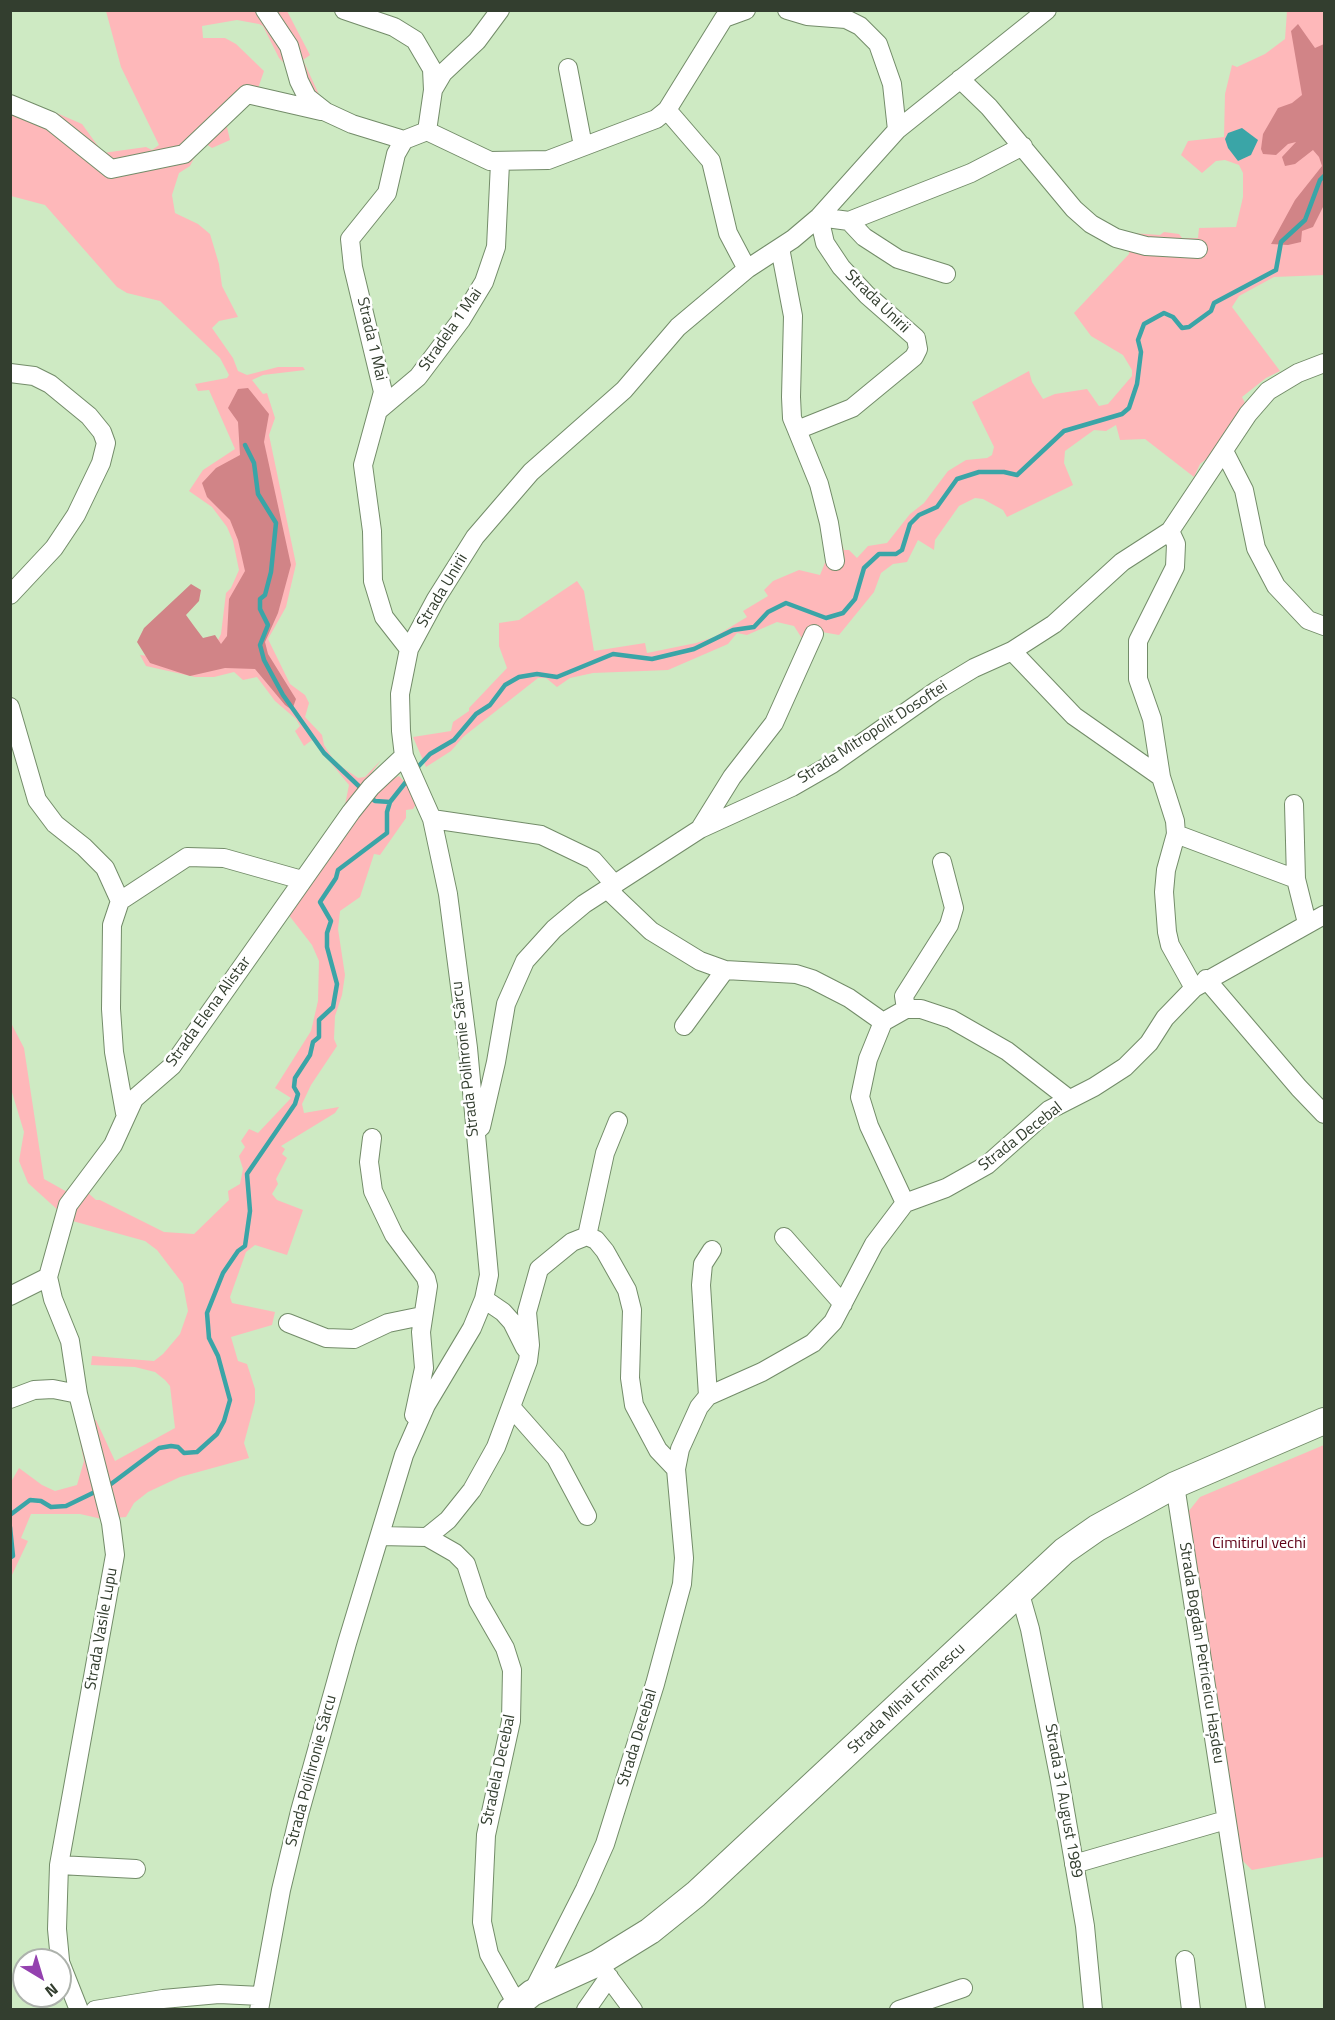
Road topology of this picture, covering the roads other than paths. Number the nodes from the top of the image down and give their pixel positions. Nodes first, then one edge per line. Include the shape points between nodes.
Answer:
1 (265, 10) edge
2 (344, 10) edge
3 (500, 10) edge
4 (747, 10) edge
5 (787, 10) edge
6 (1047, 10) edge
7 (720, 14) edge
8 (863, 18) edge
9 (568, 68) dead end
10 (960, 79) junction
11 (433, 90) junction
12 (10, 104) edge
13 (668, 110) junction
14 (326, 112) junction
15 (897, 130) junction
16 (427, 131) junction
17 (404, 140) junction
18 (583, 146) junction
19 (1023, 146) junction
20 (500, 163) junction
21 (819, 217) junction
22 (849, 220) junction
23 (780, 248) junction
24 (1198, 249) dead end
25 (747, 269) junction
26 (946, 274) dead end
27 (1324, 363) edge
28 (10, 374) edge
29 (380, 409) junction
30 (797, 430) junction
31 (1224, 452) junction
32 (1170, 531) junction
33 (835, 561) dead end
34 (10, 595) edge
35 (1324, 626) edge
36 (814, 634) dead end
37 (409, 649) junction
38 (1012, 651) junction
39 (10, 707) edge
40 (404, 756) junction
41 (1161, 777) junction
42 (1294, 804) dead end
43 (432, 819) junction
44 (700, 829) junction
45 (1176, 834) junction
46 (942, 862) dead end
47 (1296, 879) junction
48 (302, 880) junction
49 (612, 888) junction
50 (120, 901) junction
51 (1324, 915) edge
52 (1307, 923) junction
53 (725, 970) junction
54 (1200, 983) junction
55 (906, 1009) junction
56 (883, 1022) junction
57 (684, 1026) dead end
58 (1069, 1099) junction
59 (125, 1113) junction
60 (1324, 1114) edge
61 (618, 1121) dead end
62 (372, 1138) dead end
63 (475, 1149) junction
64 (904, 1203) junction
65 (586, 1236) junction
66 (784, 1237) dead end
67 (712, 1250) dead end
68 (48, 1277) junction
69 (10, 1296) edge
70 (484, 1299) junction
71 (843, 1304) junction
72 (422, 1316) junction
73 (288, 1323) dead end
74 (528, 1361) junction
75 (78, 1394) junction
76 (708, 1396) junction
77 (10, 1399) edge
78 (511, 1407) junction
79 (1324, 1421) edge
80 (412, 1435) junction
81 (676, 1469) junction
82 (1175, 1485) junction
83 (587, 1516) dead end
84 (380, 1536) junction
85 (428, 1537) junction
86 (1020, 1594) junction
87 (1226, 1820) junction
88 (1074, 1864) junction
89 (59, 1865) junction
90 (136, 1869) dead end
91 (59, 1948) edge
92 (1185, 1960) dead end
93 (603, 1970) junction
94 (963, 1988) dead end
95 (72, 1992) edge
96 (520, 2002) edge
97 (260, 2003) edge
98 (79, 2010) edge
99 (95, 2010) edge
100 (586, 2010) edge
101 (633, 2010) edge
102 (899, 2010) edge
103 (1093, 2010) edge
104 (1191, 2010) edge
105 (1256, 2010) edge

1 - 14 street via 289,46 307,97
2 - 11 street via 394,27 414,40 432,69
3 - 11 street
4 - 7 street
5 - 8 street via 807,16
6 - 10 street, Strada Unirii
7 - 13 street
8 - 15 street via 886,61
9 - 18 street
10 - 15 street, Strada Unirii
10 - 19 street
11 - 16 street
12 - 14 street via 51,121 111,169 184,154 247,94
13 - 18 street via 656,119
13 - 25 street via 711,161 728,233
14 - 17 street
15 - 21 street, Strada Unirii
16 - 17 street
16 - 20 street
17 - 29 street, Strada 1 Mai via 396,154 387,193 350,239 353,267 381,376
18 - 20 street via 548,160
19 - 22 street via 970,173
19 - 24 street via 1090,224 1116,238 1146,246
20 - 29 street, Stradela 1 Mai via 496,248 484,282 461,321 418,377
21 - 22 street
21 - 23 street, Strada Unirii
21 - 30 street, Strada Unirii via 825,243 841,267 916,338 918,349 914,357 852,408
22 - 26 street via 864,237 898,259
23 - 25 street, Strada Unirii
23 - 30 street via 793,316 790,398
25 - 37 street, Strada Unirii via 678,327 624,390 531,472 493,513 436,599
27 - 31 street, Strada Mitropolit Dosoftei via 1268,391
28 - 34 street via 34,376 50,384 89,416 106,443 101,463 76,515 54,548
29 - 37 street, Strada 1 Mai via 363,465 372,531 373,581 384,617
30 - 33 street via 819,484
31 - 32 street, Strada Mitropolit Dosoftei
31 - 35 street via 1244,490 1256,548 1276,586 1308,621
32 - 38 street, Strada Mitropolit Dosoftei via 1122,562 1054,624
32 - 41 street via 1176,544 1175,567 1143,628 1136,662 1154,729
36 - 44 street, Strada Mitropolit Dosoftei via 774,723 732,777
37 - 40 street, Strada Unirii via 400,694
38 - 41 street via 1074,716
38 - 44 street, Strada Mitropolit Dosoftei via 936,691 832,764 792,787
39 - 50 street via 37,800 55,824 105,868
40 - 43 street, Strada Unirii
40 - 48 street, Strada Elena Alistar via 366,794
41 - 45 street
42 - 47 street
43 - 49 street via 541,835 593,860
43 - 63 street, Strada Polihronie Sârcu via 448,894 469,1059
44 - 49 street, Strada Mitropolit Dosoftei
45 - 47 street
45 - 54 street via 1165,881 1167,932 1170,945
46 - 55 street via 954,908 949,925 904,996
47 - 52 street
48 - 50 street via 224,858 188,856
48 - 59 street, Strada Elena Alistar via 186,1048 155,1083 134,1099
49 - 53 street via 651,931 700,962
49 - 63 street, Strada Mitropolit Dosoftei via 584,904 554,929 525,961 506,1004
50 - 59 street via 112,925 111,1009
51 - 52 street, Strada Decebal
52 - 54 street, Strada Decebal
53 - 56 street via 796,974 812,979
53 - 57 street
54 - 58 street, Strada Decebal via 1125,1067
54 - 60 street
55 - 56 street
55 - 58 street via 921,1009 951,1019 1007,1051
56 - 64 street via 868,1059 860,1097
58 - 64 street, Strada Decebal via 1049,1110 987,1165 946,1188
59 - 68 street, Strada Elena Alistar via 113,1145 68,1205
61 - 65 street via 605,1154
62 - 72 street, Strada Polihronie Sârcu via 369,1162 373,1191 394,1235 426,1278
63 - 70 street, Strada Polihronie Sârcu via 489,1275
64 - 71 street via 874,1244
65 - 74 street via 538,1269 527,1312
65 - 81 street via 596,1240 605,1251 627,1290 632,1310 630,1377 634,1405 658,1450
66 - 71 street
67 - 76 street via 703,1264 701,1285
68 - 69 street
68 - 75 street, Strada Vasile Lupu via 70,1341
70 - 74 street via 512,1322
70 - 80 street, Strada Polihronie Sârcu
71 - 76 street via 833,1322 813,1343
72 - 73 street via 388,1323 354,1339 326,1338
72 - 80 street, Strada Polihronie Sârcu via 424,1368
74 - 78 street
75 - 77 street via 44,1389
75 - 89 street, Strada Vasile Lupu via 111,1523 115,1555
76 - 81 street, Strada Decebal via 689,1426
78 - 83 street via 556,1458
78 - 85 street via 496,1447 472,1490
79 - 82 main road, Strada Mihai Eminescu
80 - 84 street, Strada Polihronie Sârcu
81 - 96 street, Strada Decebal via 684,1558 682,1584 632,1764 585,1889
82 - 86 main road, Strada Mihai Eminescu via 1064,1551
82 - 87 street, Strada Bogdan Petriceicu Hașdeu
84 - 85 street
84 - 97 street, Strada Polihronie Sârcu via 300,1811
85 - 96 street, Stradela Decebal via 466,1563 478,1602 505,1648 512,1670 510,1721 486,1835 482,1923 489,1954
86 - 88 street, Strada 31 August 1989
86 - 93 main road, Strada Mihai Eminescu via 696,1894
87 - 88 street
87 - 105 street, Strada Bogdan Petriceicu Hașdeu
88 - 103 street, Strada 31 August 1989
89 - 90 street
89 - 91 street, Strada Vasile Lupu
92 - 104 street
93 - 96 main road, Strada Mihai Eminescu
93 - 100 street
93 - 101 street
94 - 102 street
95 - 98 street, Strada Vasile Lupu
97 - 99 street via 197,1996

